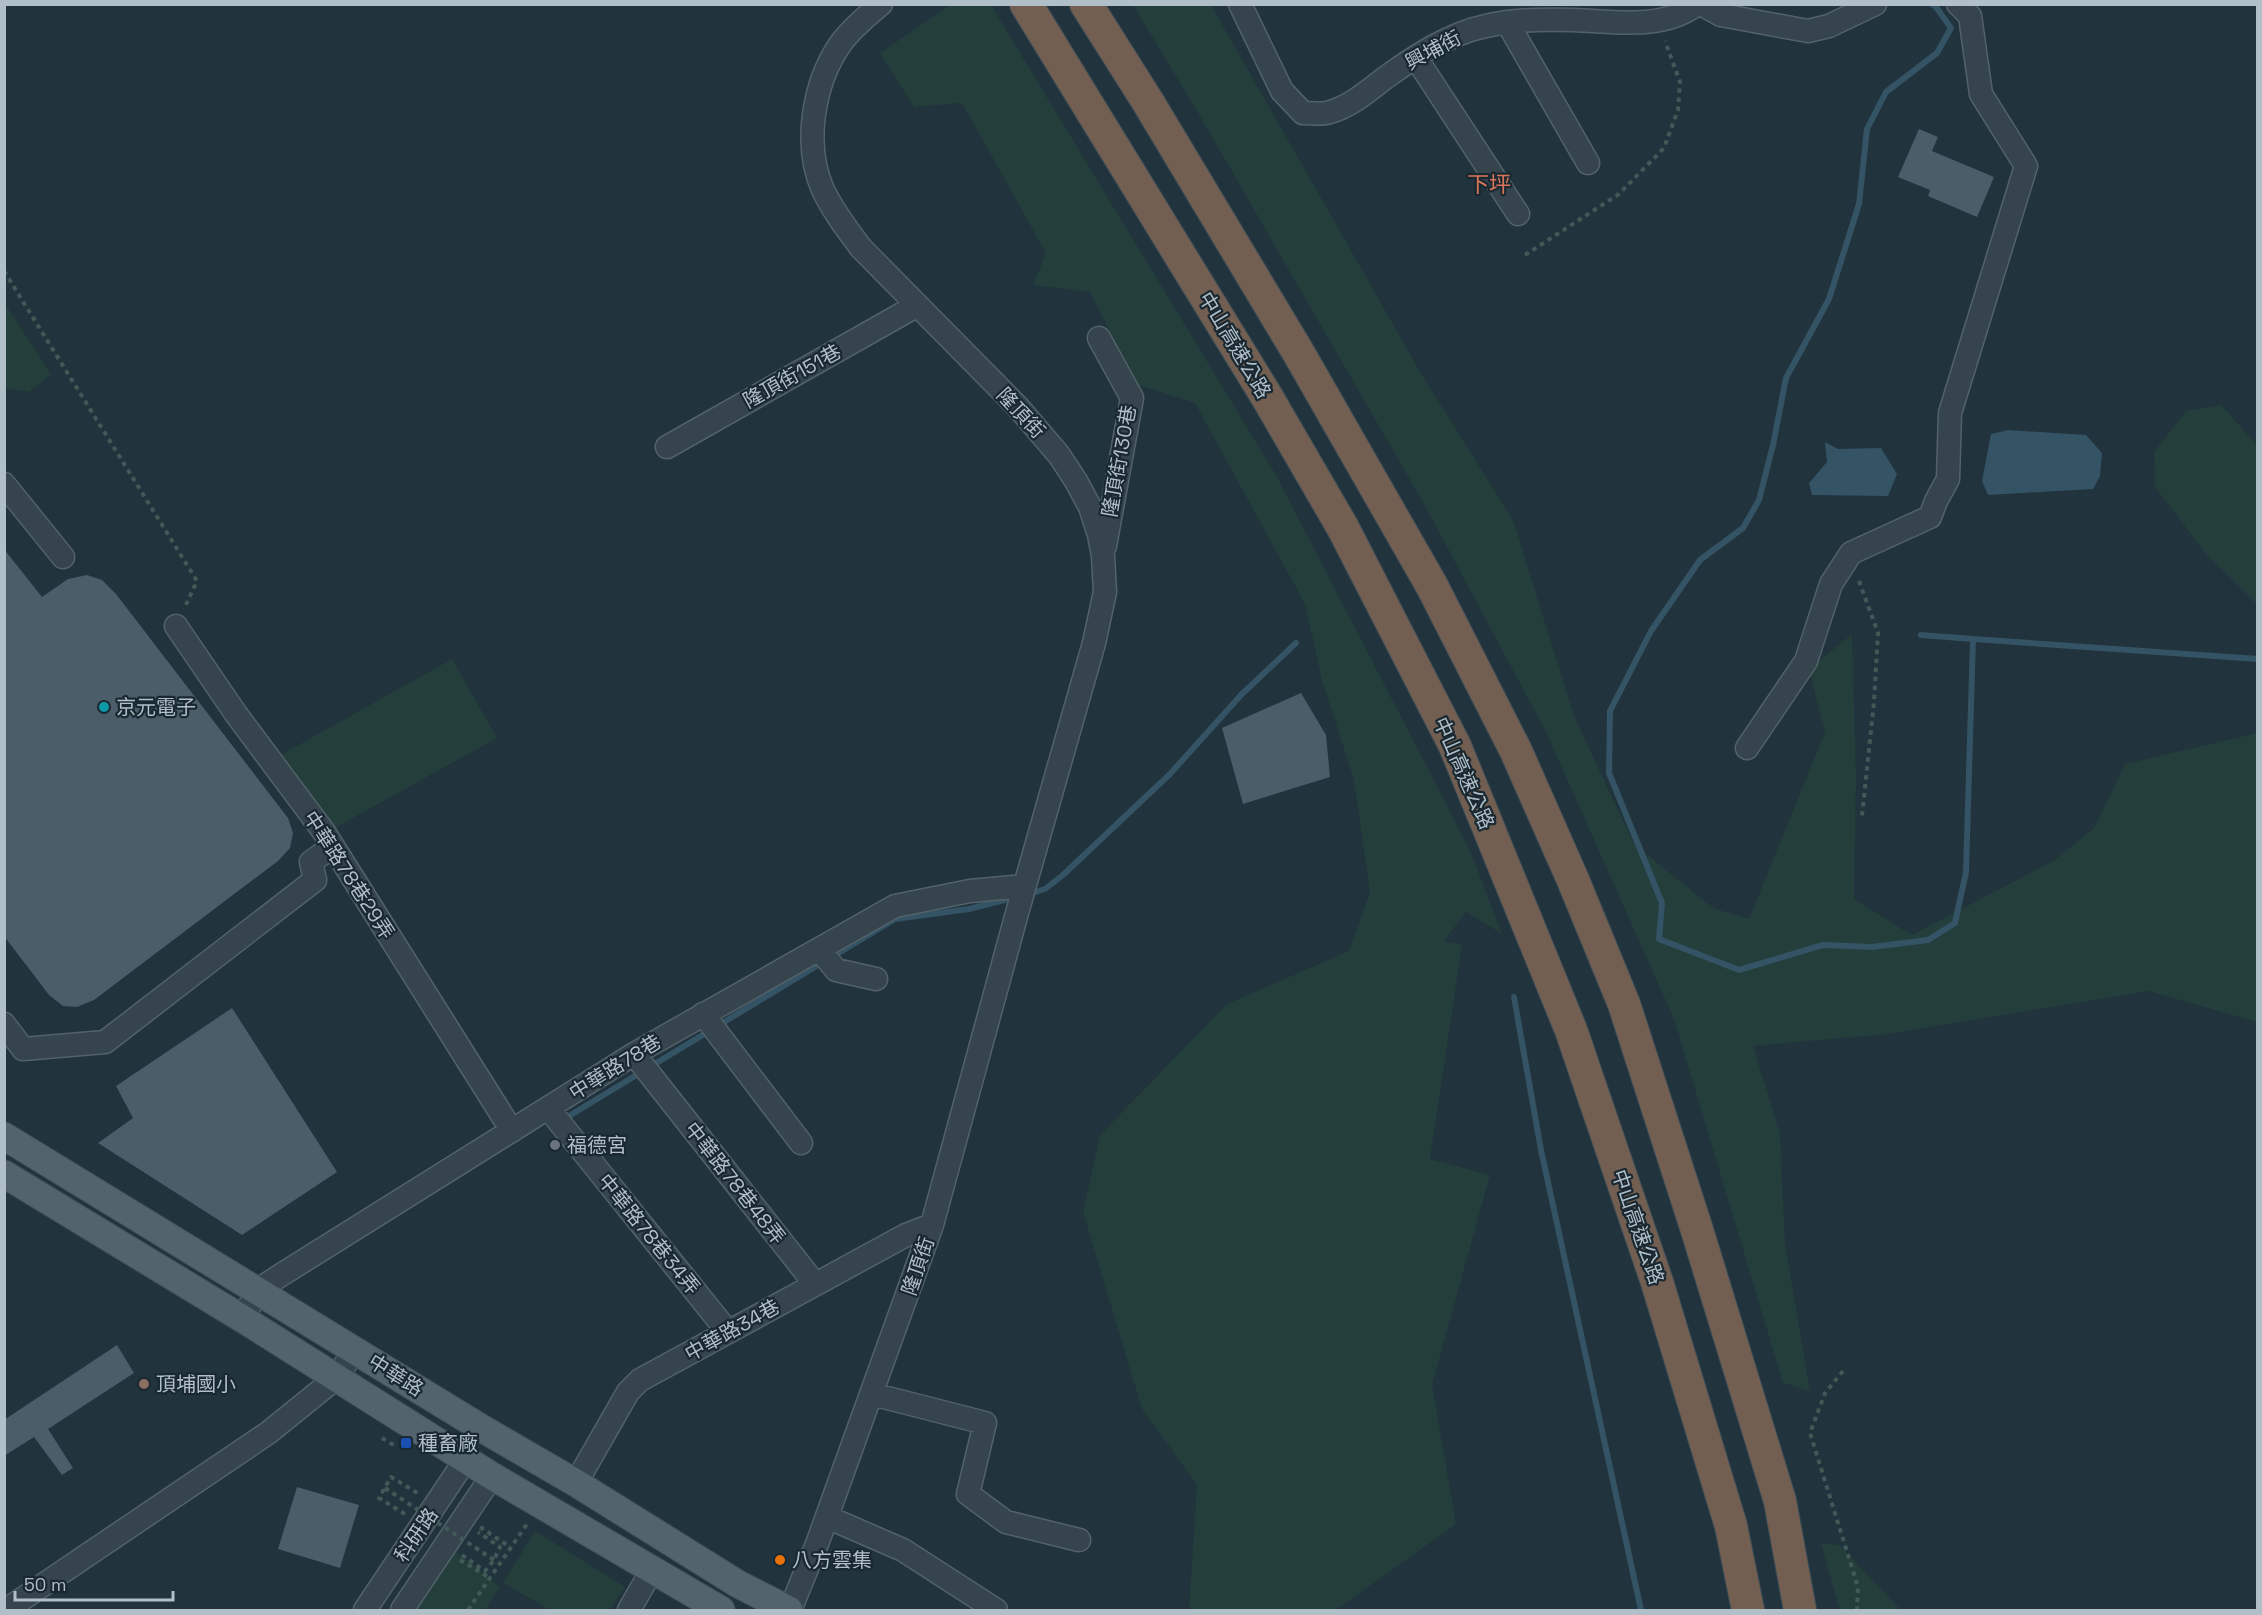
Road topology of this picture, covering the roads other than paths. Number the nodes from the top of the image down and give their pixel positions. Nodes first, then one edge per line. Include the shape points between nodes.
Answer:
1 (881, 4) edge
2 (1026, 4) edge
3 (1086, 4) edge
4 (1240, 4) edge
5 (1699, 4) edge
6 (1875, 4) edge
7 (1958, 4) edge
8 (1507, 22) junction
9 (1416, 58) junction
10 (1588, 163) dead end
11 (1518, 214) dead end
12 (916, 306) junction
13 (1100, 338) dead end
14 (667, 447) dead end
15 (4, 484) edge
16 (1103, 556) junction
17 (63, 557) dead end
18 (176, 626) road end
19 (1747, 748) dead end
20 (333, 846) junction
21 (1024, 886) junction
22 (820, 950) junction
23 (876, 979) dead end
24 (704, 1016) junction
25 (4, 1024) edge
26 (634, 1054) junction
27 (548, 1108) junction
28 (512, 1131) junction
29 (4, 1136) edge
30 (801, 1143) dead end
31 (4, 1174) edge
32 (932, 1225) junction
33 (815, 1284) junction
34 (258, 1290) junction
35 (243, 1319) junction
36 (728, 1332) junction
37 (355, 1350) junction
38 (336, 1378) junction
39 (872, 1394) junction
40 (466, 1459) junction
41 (492, 1476) junction
42 (576, 1483) junction
43 (827, 1517) junction
44 (1079, 1540) dead end
45 (652, 1570) junction
46 (6, 1611) edge
47 (365, 1611) edge
48 (402, 1611) edge
49 (629, 1611) edge
50 (721, 1611) edge
51 (789, 1611) edge
52 (996, 1611) edge
53 (1748, 1611) edge
54 (1800, 1611) edge

1 - 12 street, 隆頂街 via 857,25 827,68 817,98 814,156 822,188 839,219
2 - 53 highway, 中山高速公路 via 1343,528 1455,746 1579,1052 1656,1282 1731,1526
3 - 54 highway via 1299,352 1432,586 1516,751 1624,1004 1780,1501
4 - 9 street, 興埔街 via 1282,92 1303,113 1329,113 1346,105
5 - 6 street via 1721,15 1808,31 1829,26
5 - 8 street, 興埔街 via 1662,20
7 - 19 street via 1970,16 1981,94 2026,166 1950,414 1948,479 1930,517 1851,553 1831,584 1806,661
8 - 9 street, 興埔街 via 1458,35
8 - 10 street
9 - 11 street
12 - 14 street, 隆頂街151巷
12 - 16 street, 隆頂街 via 1017,406 1059,455 1090,507
13 - 16 street, 隆頂街130巷 via 1132,398
15 - 17 street
16 - 21 street, 隆頂街 via 1105,592 1094,643
18 - 20 street, 中華路78巷29弄
20 - 25 street via 311,862 315,880 105,1042 23,1049
20 - 28 street, 中華路78巷29弄
21 - 22 street, 中華路78巷 via 970,891 895,906
21 - 32 street, 隆頂街
22 - 23 street via 836,970
22 - 24 street, 中華路78巷
24 - 26 street, 中華路78巷
24 - 30 street
26 - 27 street, 中華路78巷
26 - 33 street, 中華路78巷48弄
27 - 28 street, 中華路78巷
27 - 36 street, 中華路78巷34弄
28 - 34 street, 中華路78巷
29 - 34 main road, 中華路
31 - 35 main road, 中華路
32 - 33 street, 中華路34巷
32 - 39 street, 隆頂街
33 - 36 street, 中華路34巷
34 - 35 street
34 - 37 main road, 中華路
35 - 38 main road, 中華路
36 - 42 street, 中華路34巷 via 640,1380 628,1392
37 - 38 street
37 - 42 main road, 中華路
38 - 40 main road, 中華路
38 - 46 street via 268,1433
39 - 43 street, 隆頂街
39 - 44 street via 986,1423 968,1494 1006,1522
40 - 41 main road, 中華路
40 - 47 street, 科研路
41 - 45 main road, 中華路
41 - 48 street, 科研路
42 - 51 main road, 中華路 via 738,1584
43 - 51 street, 隆頂街
43 - 52 street via 903,1550
45 - 49 street
45 - 50 main road, 中華路

